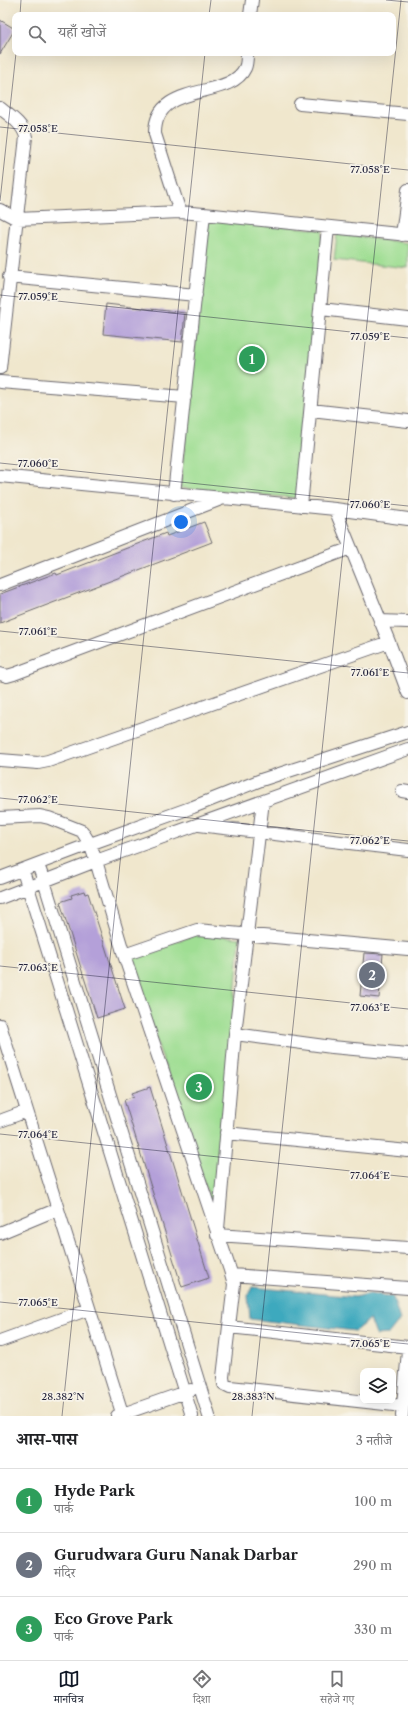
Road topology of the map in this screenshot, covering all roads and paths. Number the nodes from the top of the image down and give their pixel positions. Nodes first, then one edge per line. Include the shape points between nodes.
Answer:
1 (252, 0) edge
2 (250, 12) edge
3 (247, 56) edge
4 (300, 104) dead end
5 (0, 108) edge
6 (408, 114) edge
7 (408, 190) edge
8 (0, 210) edge
9 (180, 212) junction
10 (204, 214) junction
11 (18, 219) junction
12 (328, 227) junction
13 (405, 235) edge
14 (9, 277) junction
15 (196, 295) junction
16 (4, 298) edge
17 (321, 309) junction
18 (408, 319) edge
19 (0, 368) edge
20 (0, 382) edge
21 (185, 398) junction
22 (311, 410) junction
23 (408, 421) edge
24 (0, 476) edge
25 (174, 494) junction
26 (223, 498) junction
27 (301, 506) junction
28 (335, 509) junction
29 (408, 519) edge
30 (351, 548) junction
31 (0, 585) edge
32 (380, 621) junction
33 (408, 622) edge
34 (389, 642) junction
35 (0, 674) edge
36 (408, 693) edge
37 (408, 732) edge
38 (408, 749) edge
39 (0, 760) edge
40 (263, 801) junction
41 (0, 818) edge
42 (198, 825) junction
43 (259, 833) junction
44 (90, 844) junction
45 (408, 850) edge
46 (96, 861) junction
47 (38, 864) junction
48 (23, 870) junction
49 (0, 878) edge
50 (44, 881) junction
51 (28, 888) junction
52 (0, 898) edge
53 (246, 934) junction
54 (408, 948) edge
55 (124, 955) junction
56 (0, 1025) edge
57 (235, 1034) junction
58 (408, 1054) edge
59 (27, 1111) junction
60 (0, 1121) edge
61 (226, 1133) junction
62 (408, 1151) edge
63 (58, 1209) junction
64 (0, 1233) edge
65 (217, 1234) junction
66 (408, 1248) edge
67 (232, 1275) junction
68 (408, 1288) edge
69 (89, 1309) junction
70 (229, 1327) junction
71 (0, 1341) edge
72 (408, 1347) edge
73 (408, 1351) edge
74 (200, 1388) junction
75 (185, 1392) junction
76 (402, 1411) edge
77 (121, 1415) edge
78 (192, 1416) edge
79 (209, 1416) edge

1 - 2 street
3 - 9 street via 245,68 241,74 224,85 176,100 162,110 155,124 155,134
4 - 6 street
5 - 11 street via 20,125 26,138
7 - 13 street
8 - 11 street
9 - 10 street
9 - 11 street
10 - 12 street
10 - 15 street
11 - 14 street
12 - 13 street
12 - 17 street
14 - 15 street
14 - 16 street
15 - 21 street
16 - 19 street
17 - 18 street
17 - 22 street
20 - 21 street
21 - 25 street
22 - 23 street
22 - 27 street
24 - 25 street
25 - 26 street
26 - 27 street
26 - 31 street
27 - 28 street
28 - 29 street
28 - 30 street
30 - 32 street
30 - 35 street via 14,674
32 - 33 street
32 - 34 street
34 - 36 street
34 - 39 street via 48,761 38,763
37 - 44 street via 261,780 193,808
38 - 40 street
40 - 42 street
40 - 43 street
41 - 44 street via 49,818 82,831
42 - 43 street
42 - 46 street
43 - 45 street
43 - 53 street
44 - 46 street
44 - 47 street
46 - 50 street
46 - 55 street
47 - 48 street
47 - 50 street
48 - 49 street
48 - 51 street
50 - 51 street
50 - 74 street
51 - 52 street
51 - 75 street
53 - 54 street
53 - 55 street via 197,930
53 - 57 street
55 - 65 street
56 - 59 street
57 - 58 street
57 - 61 street
59 - 60 street
59 - 63 street
61 - 62 street
61 - 65 street
63 - 64 street
63 - 69 street
65 - 66 street
65 - 67 street
67 - 68 street
67 - 70 street via 234,1284
69 - 71 street
69 - 77 street
70 - 72 street
70 - 76 street via 223,1377 226,1386
73 - 76 street
74 - 75 street
74 - 79 street
75 - 77 street
75 - 78 street

